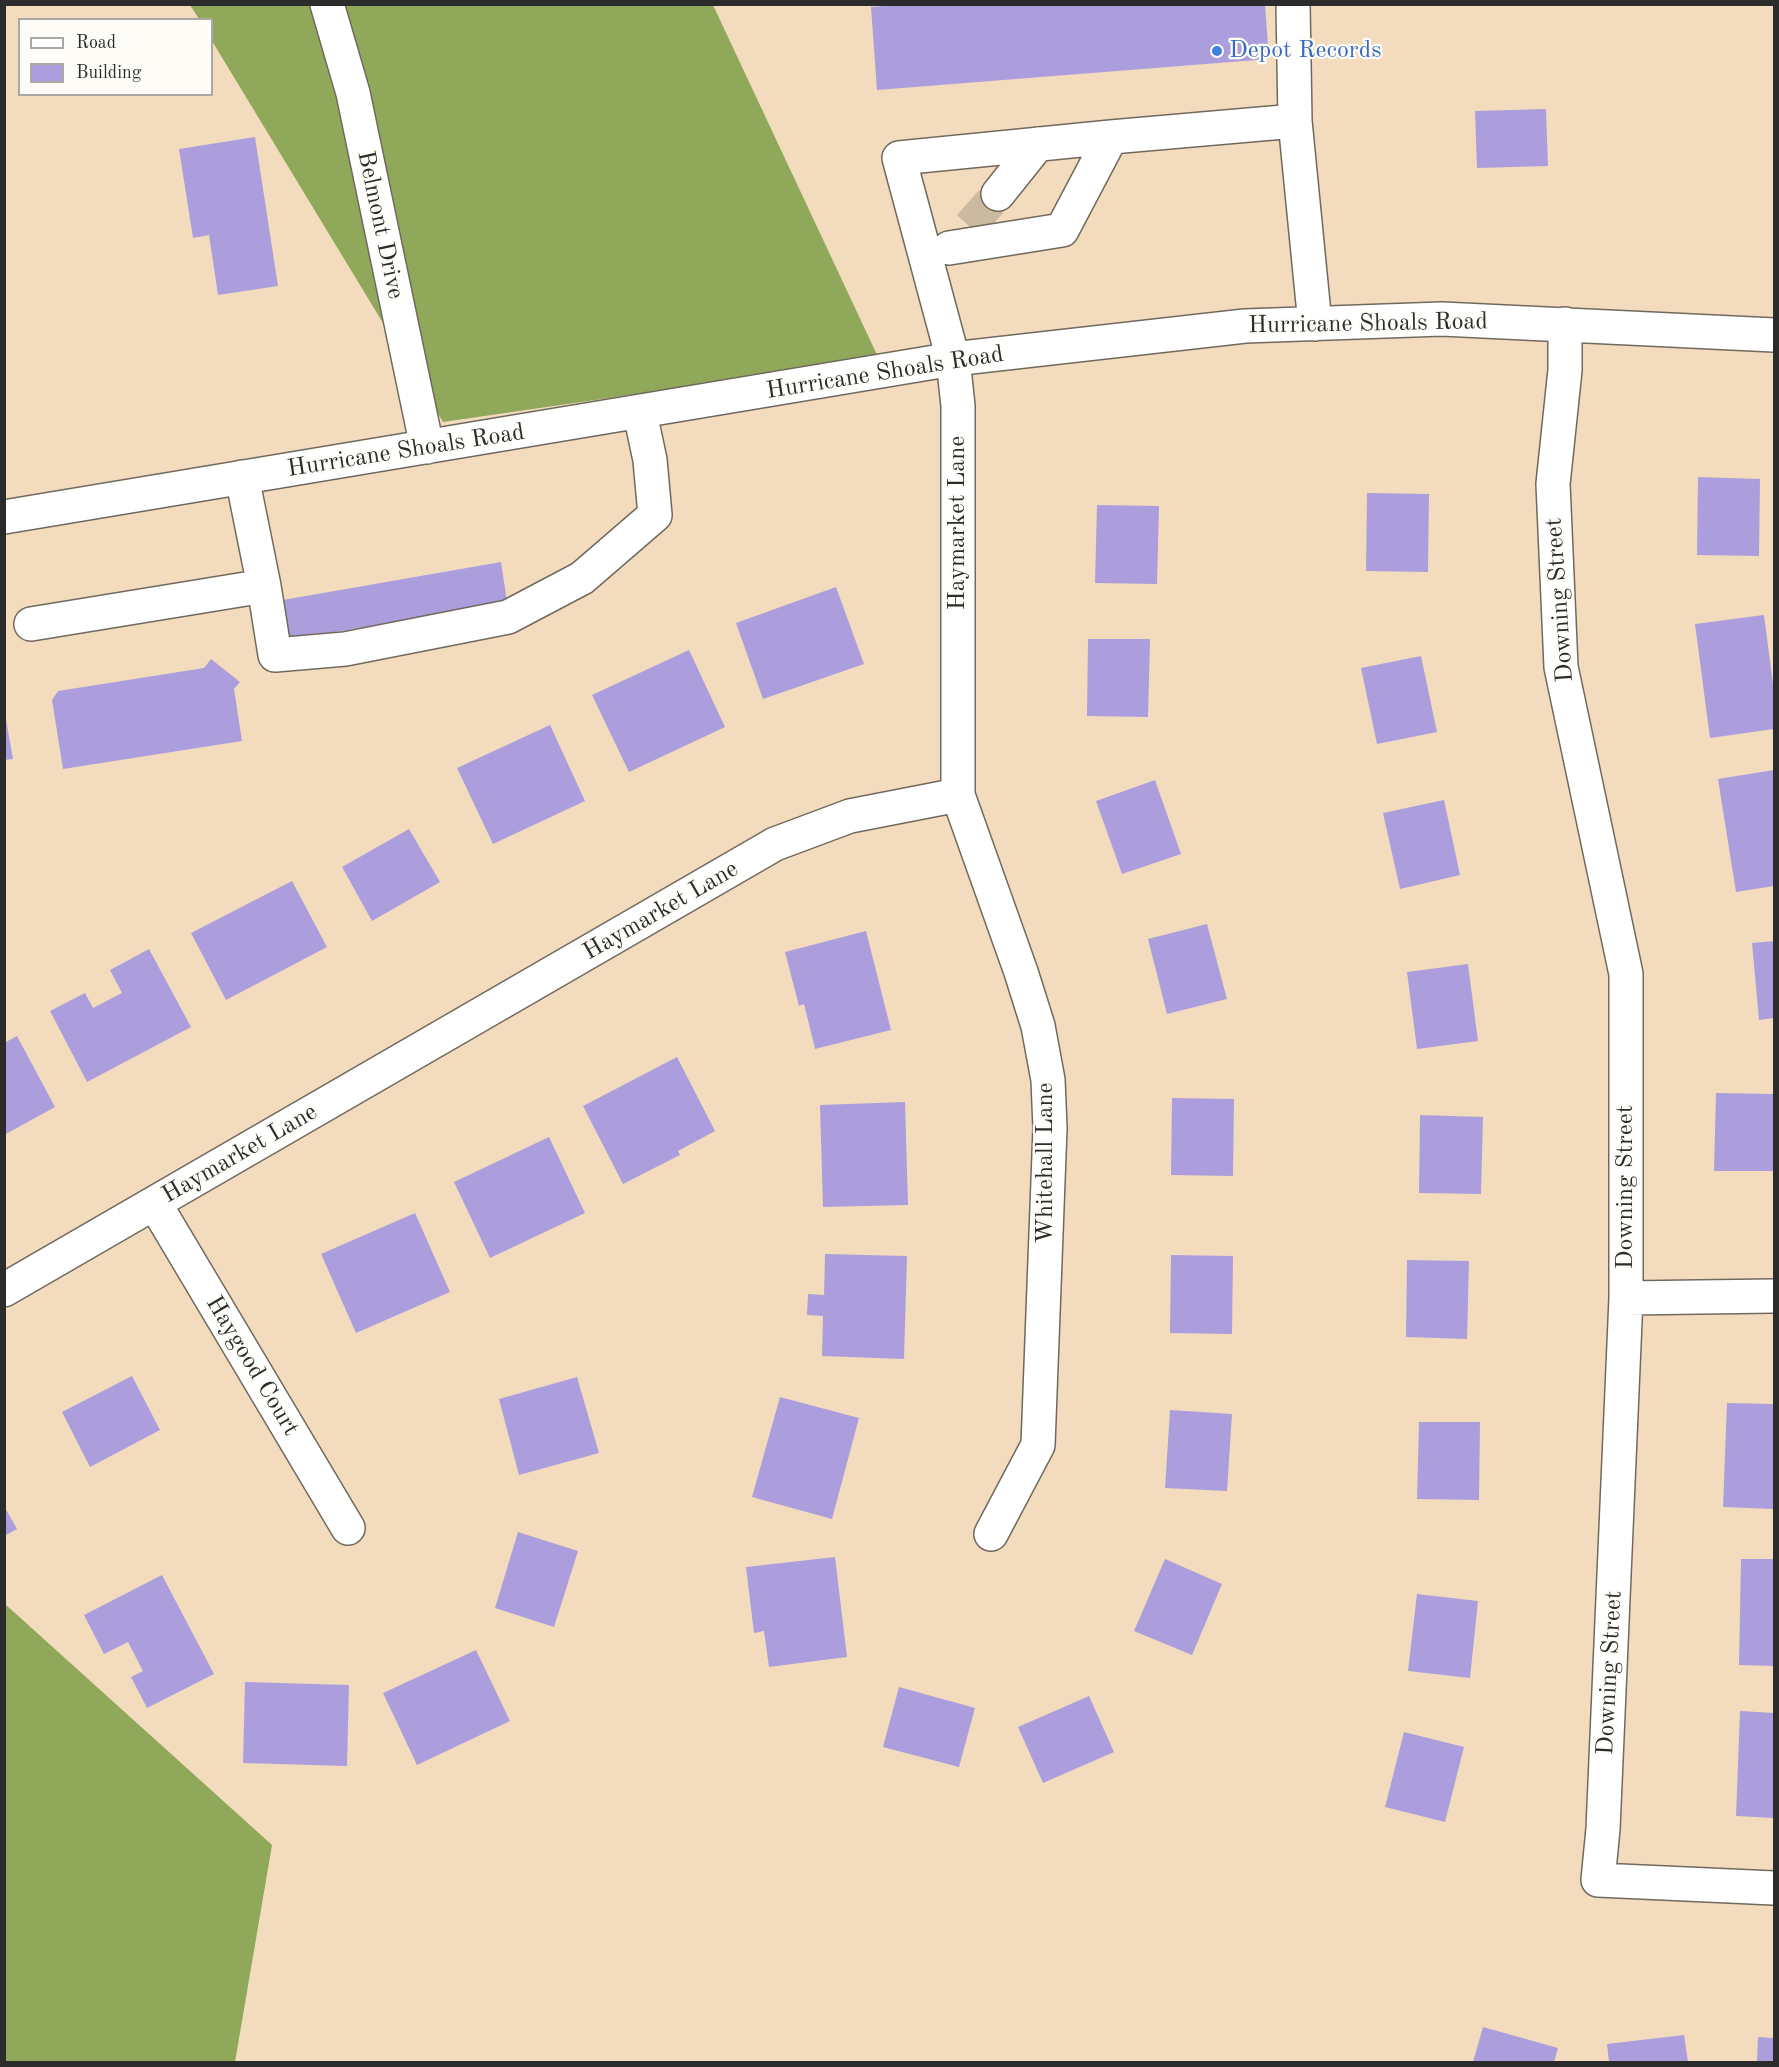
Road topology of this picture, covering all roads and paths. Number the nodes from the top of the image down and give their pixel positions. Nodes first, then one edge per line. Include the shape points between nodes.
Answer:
1 (327, 4) edge
2 (1293, 4) edge
3 (1295, 122) junction
4 (1111, 137) junction
5 (1038, 144) junction
6 (998, 194) tunnel mouth
7 (949, 249) junction
8 (1315, 324) junction
9 (1565, 324) junction
10 (1774, 335) edge
11 (953, 359) junction
12 (640, 413) junction
13 (427, 447) junction
14 (242, 477) junction
15 (4, 517) edge
16 (264, 586) junction
17 (31, 624) dead end
18 (958, 795) junction
19 (155, 1203) junction
20 (4, 1290) edge
21 (1774, 1296) edge
22 (1626, 1298) junction
23 (348, 1528) dead end
24 (991, 1534) dead end
25 (1774, 1888) edge

1 - 13 street, Belmont Drive via 352,93
2 - 3 street
3 - 4 street
3 - 8 street
4 - 5 street
4 - 7 street via 1062,230
5 - 6 street
5 - 7 street, Haymarket Lane via 899,158
7 - 11 street, Haymarket Lane
8 - 9 street, Hurricane Shoals Road via 1442,319
8 - 11 street, Hurricane Shoals Road via 1234,327
9 - 10 street, Hurricane Shoals Road
9 - 22 street, Downing Street via 1565,370 1553,484 1561,667 1626,974
11 - 12 street, Hurricane Shoals Road
11 - 18 street, Haymarket Lane via 958,406
12 - 13 street, Hurricane Shoals Road
12 - 16 street via 650,460 655,515 582,578 508,617 345,649 274,655
13 - 14 street, Hurricane Shoals Road
14 - 15 street, Hurricane Shoals Road
14 - 16 street
16 - 17 street
18 - 19 street, Haymarket Lane via 850,816 775,844
18 - 24 street, Whitehall Lane via 1038,1026 1048,1080 1050,1128 1038,1445
19 - 20 street, Haymarket Lane
19 - 23 street, Haygood Court
21 - 22 street
22 - 25 street, Downing Street via 1598,1880

